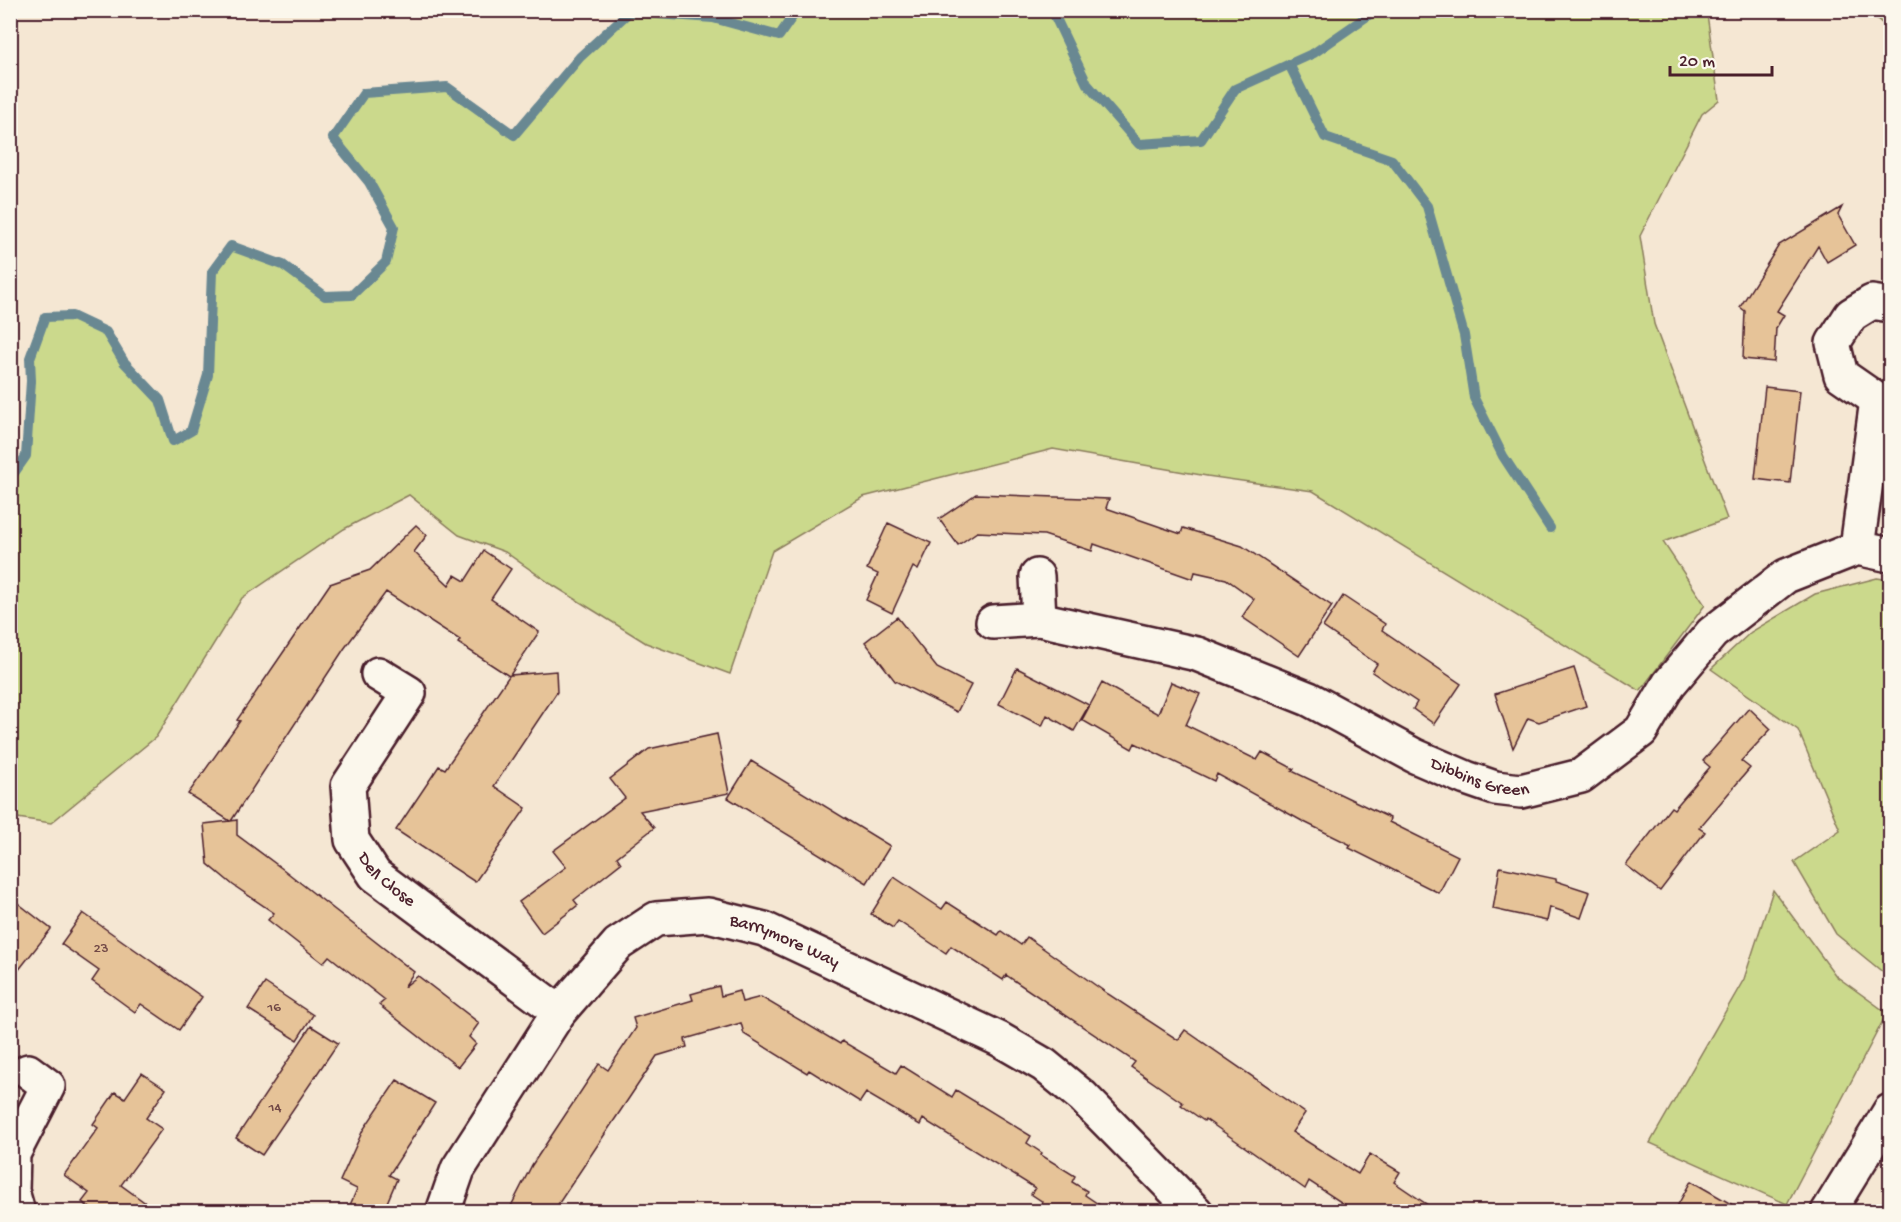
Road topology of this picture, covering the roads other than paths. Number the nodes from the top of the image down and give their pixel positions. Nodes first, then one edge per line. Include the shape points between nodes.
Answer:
1 (1890, 305) edge
2 (1884, 396) edge
3 (1857, 548) junction
4 (1890, 555) edge
5 (1037, 576) dead end
6 (1039, 619) junction
7 (993, 622) dead end
8 (378, 674) dead end
9 (559, 1012) junction
10 (28, 1071) dead end
11 (1890, 1111) edge
12 (18, 1212) edge
13 (443, 1212) edge
14 (1196, 1212) edge
15 (1828, 1212) edge

1 - 2 street via 1872,302 1851,315 1833,343 1841,375
2 - 3 street
3 - 4 street
3 - 6 street, Dibbins Green via 1786,576 1712,633 1669,684 1641,731 1581,776 1521,791 1495,788 1456,774 1309,699 1197,654
5 - 6 street
6 - 7 street, Dibbins Green
8 - 9 street, Dell Close via 420,700 348,786 352,840 375,875
9 - 13 street, Barrymore Way via 458,1169
9 - 14 street, Barrymore Way via 618,944 656,919 708,915 764,929 999,1039 1044,1065 1083,1097
10 - 12 street via 48,1086 13,1154 12,1191
11 - 15 street

